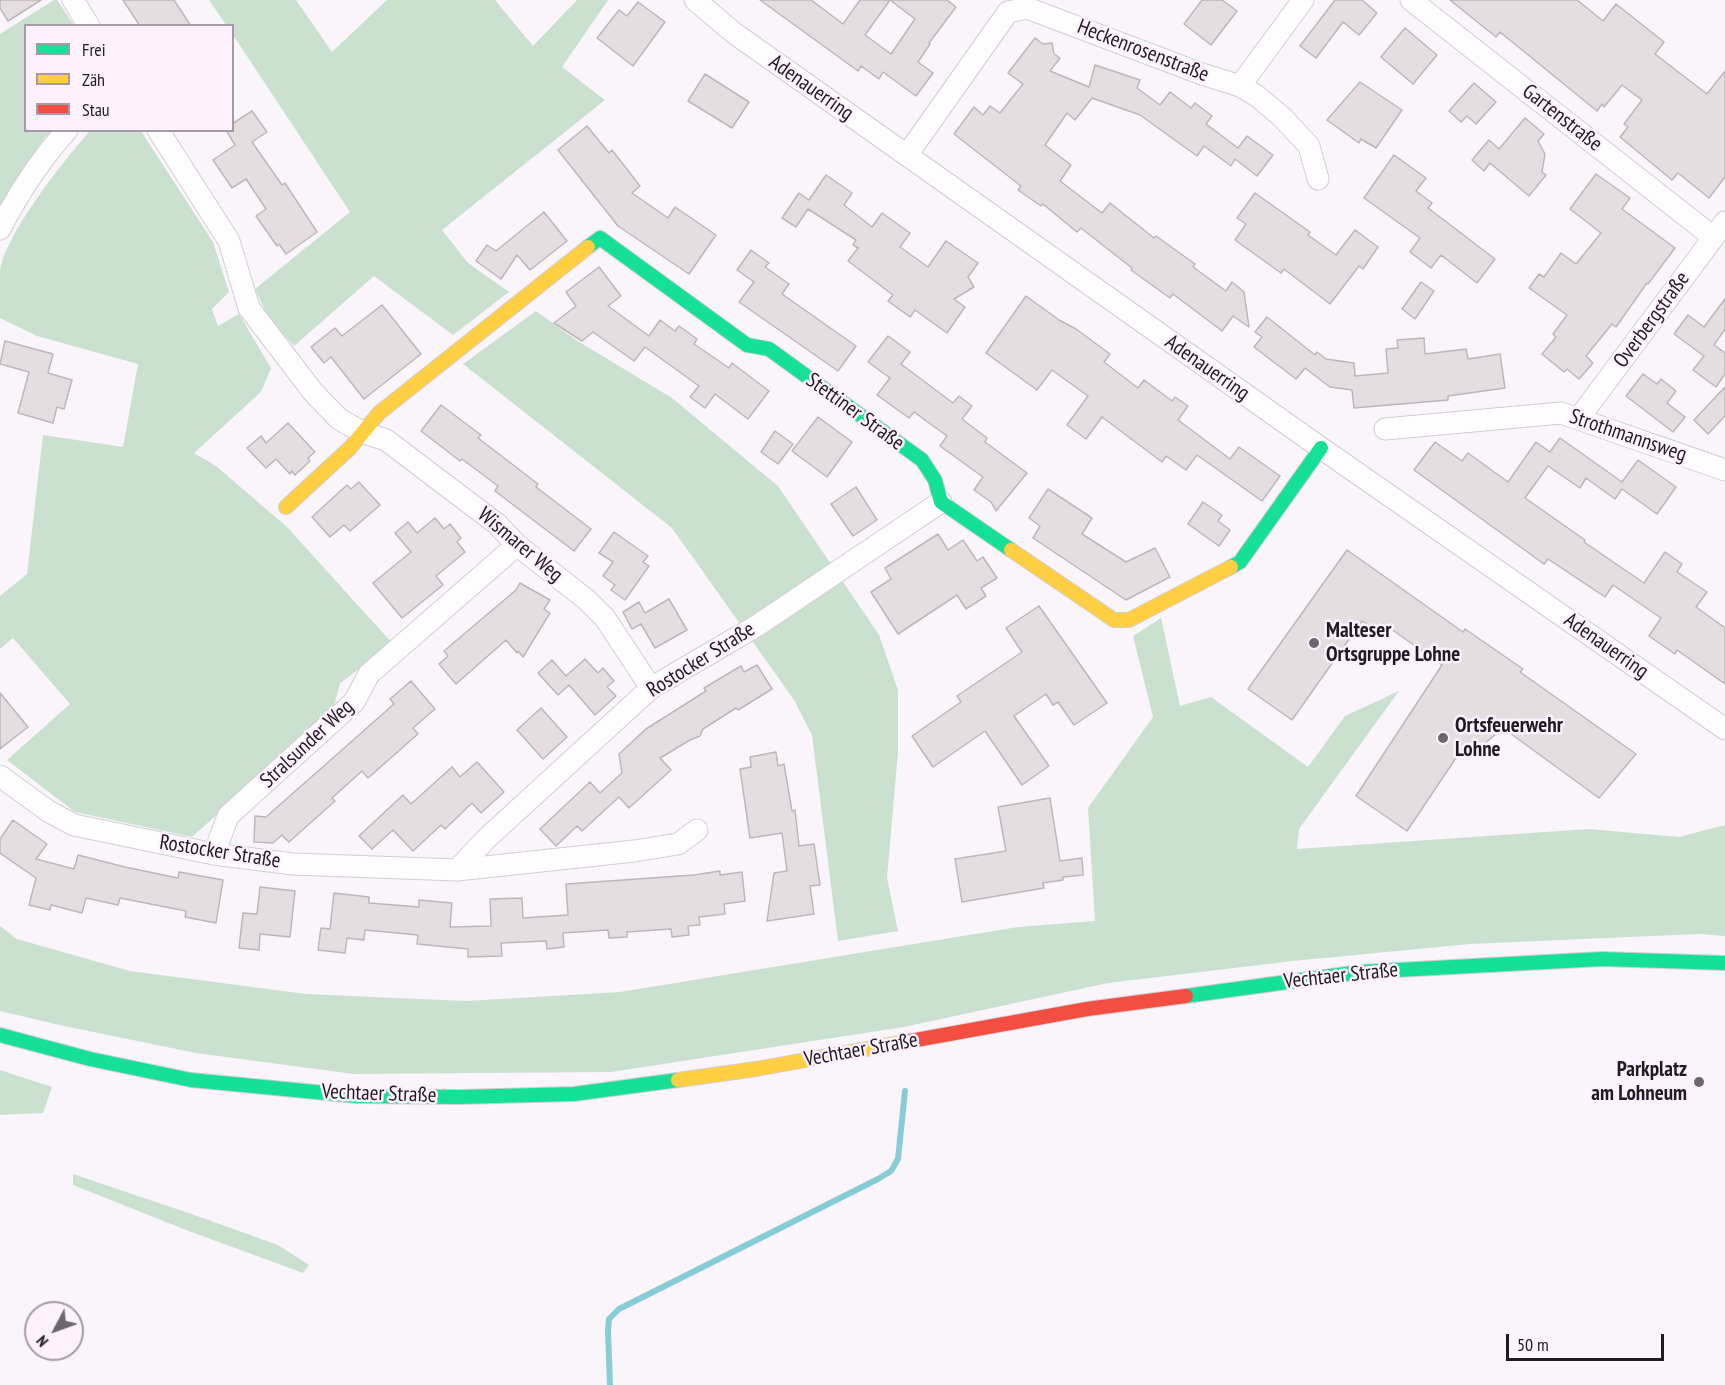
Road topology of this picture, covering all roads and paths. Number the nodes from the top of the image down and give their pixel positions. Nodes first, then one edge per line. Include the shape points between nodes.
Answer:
1 (73, 0) edge
2 (695, 0) edge
3 (1303, 0) edge
4 (1411, 0) edge
5 (88, 24) edge
6 (1240, 86) junction
7 (65, 132) edge
8 (159, 132) edge
9 (907, 155) junction
10 (1318, 179) dead end
11 (0, 229) edge
12 (1719, 229) edge
13 (1579, 418) junction
14 (1385, 429) dead end
15 (362, 432) junction
16 (1321, 448) junction
17 (1725, 470) edge
18 (941, 502) junction
19 (286, 507) dead end
20 (517, 545) junction
21 (651, 688) junction
22 (1725, 729) edge
23 (0, 776) edge
24 (696, 830) dead end
25 (214, 854) junction
26 (457, 870) junction
27 (1725, 963) edge
28 (0, 1035) edge

1 - 5 street
2 - 9 street, Adenauerring via 734,33
3 - 6 street
4 - 12 street, Gartenstraße
6 - 9 street, Heckenrosenstraße via 1027,8 1008,12
6 - 10 street, Heckenrosenstraße via 1282,117 1309,146
7 - 11 street
8 - 15 street, Wismarer Weg via 229,241 249,308 313,392 339,419
9 - 16 street, Adenauerring
12 - 13 street, Overbergstraße
13 - 14 street, Strothmannsweg via 1561,412
13 - 17 street, Strothmannsweg
15 - 18 main road, Stettiner Straße via 379,412 600,238 747,345 769,349 922,460 935,480
15 - 19 main road
15 - 20 street, Wismarer Weg via 386,440 497,524
16 - 18 main road via 1240,562 1129,620 1114,620
16 - 22 street, Adenauerring
18 - 21 street, Rostocker Straße via 758,625
20 - 21 street, Wismarer Weg via 605,618
20 - 25 street, Stralsunder Weg via 369,675 354,702 228,816
21 - 26 street, Rostocker Straße
23 - 25 street, Rostocker Straße via 74,825
24 - 26 street, Rostocker Straße via 678,844
25 - 26 street, Rostocker Straße via 292,864
27 - 28 main road, Vechtaer Straße via 1602,959 1360,972 1087,1009 756,1069 574,1094 357,1096 191,1080

